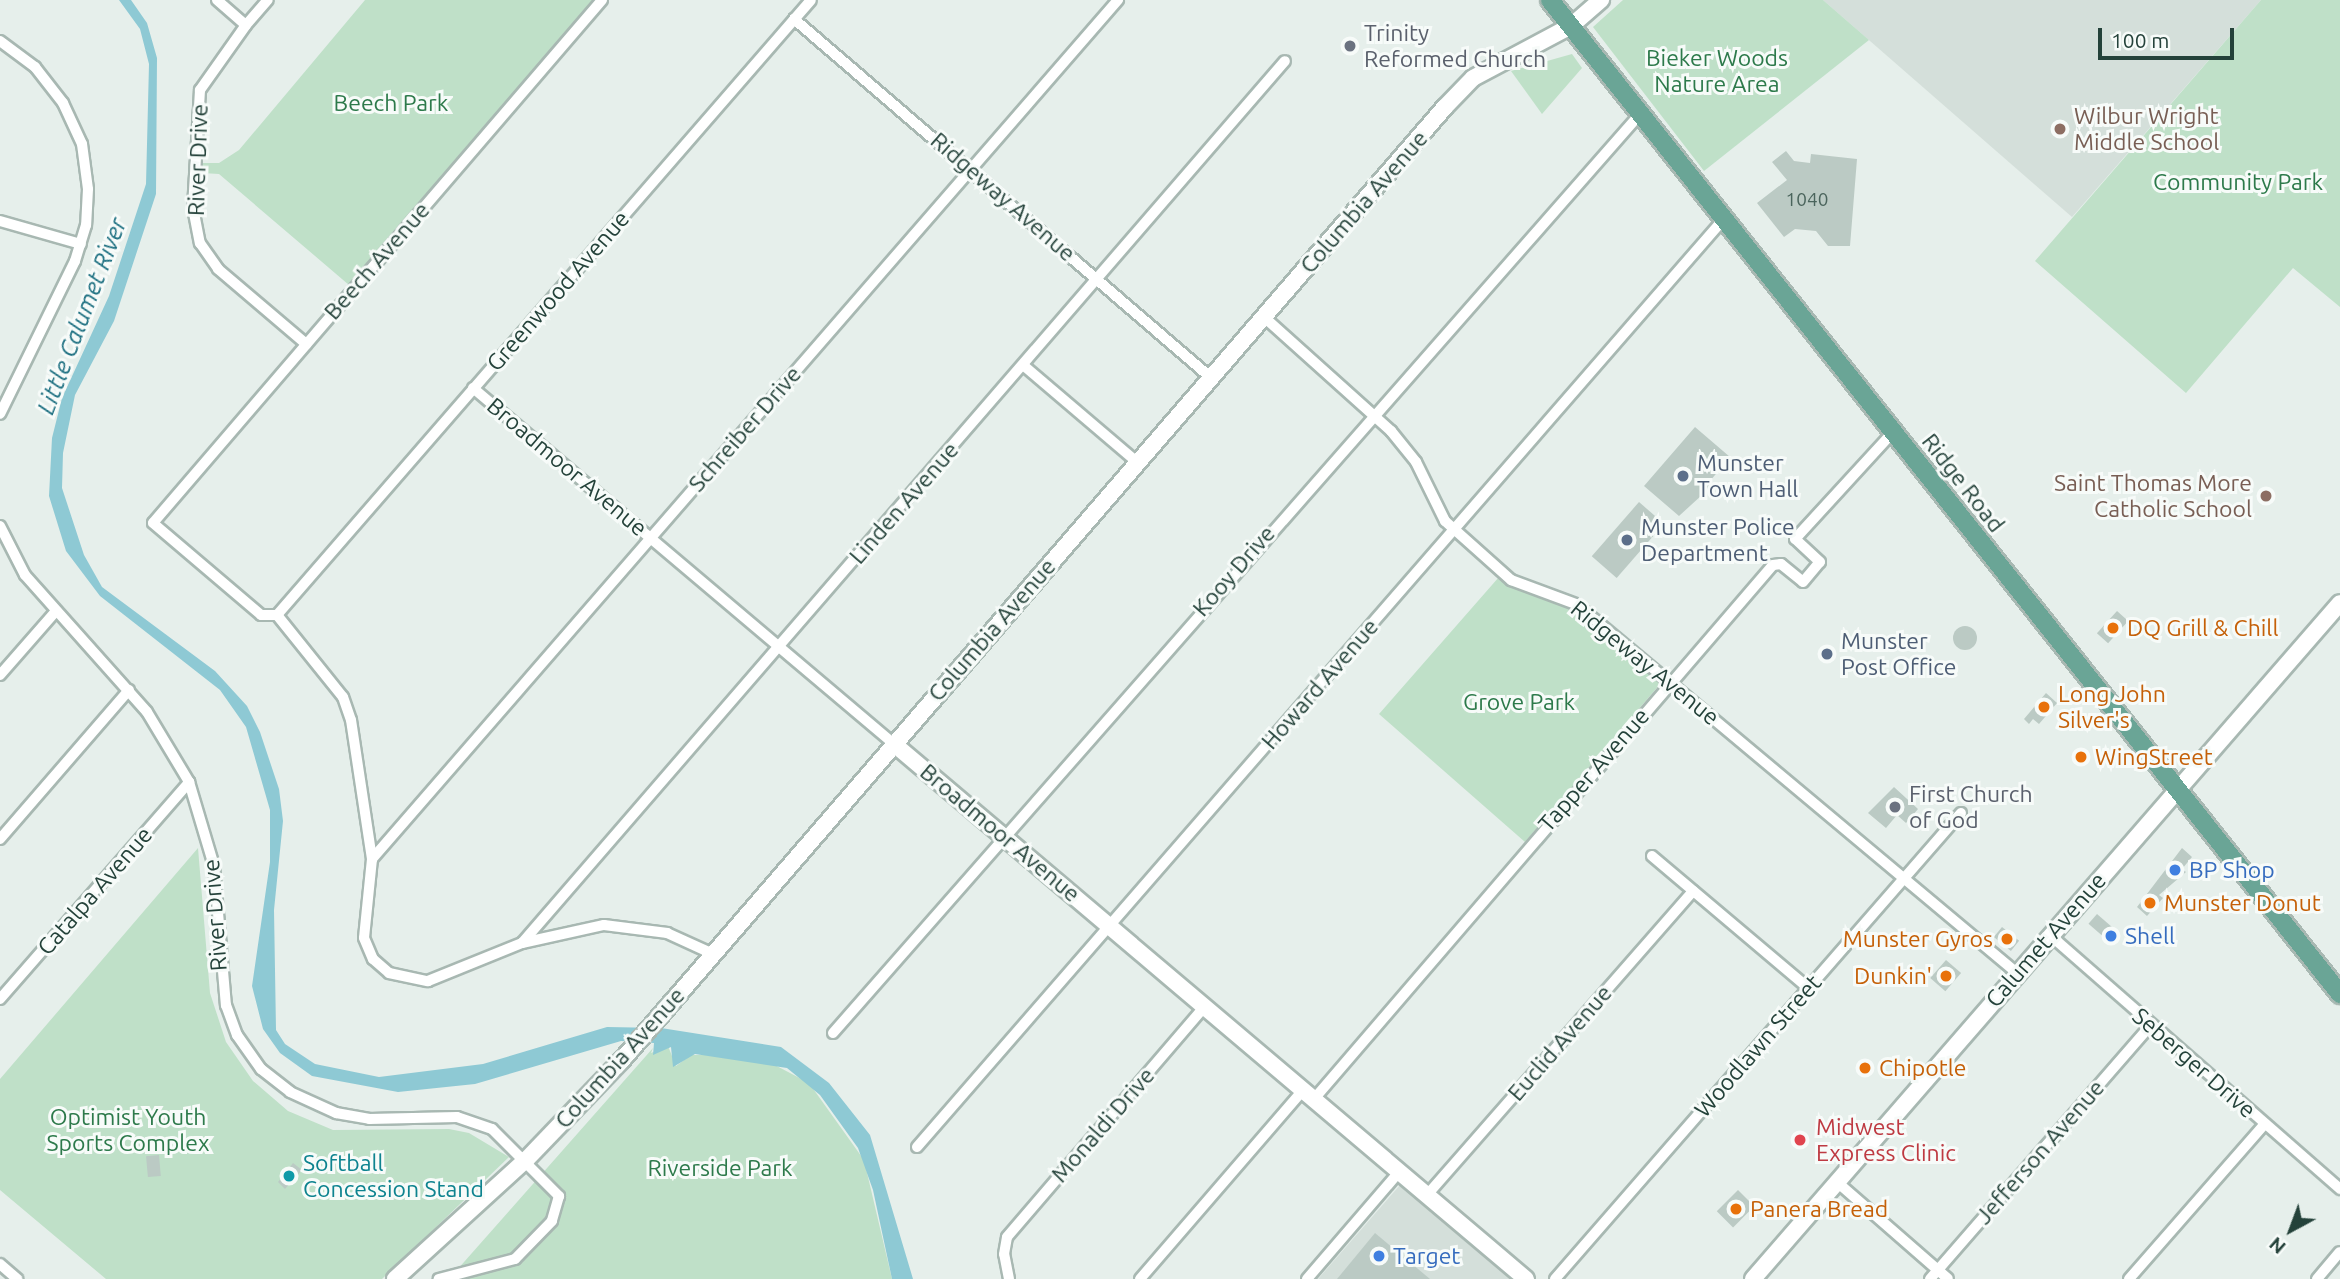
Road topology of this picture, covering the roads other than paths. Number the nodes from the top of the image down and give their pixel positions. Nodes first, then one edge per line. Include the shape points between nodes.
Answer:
1 (217, 0) edge
2 (268, 0) edge
3 (602, 0) edge
4 (811, 0) edge
5 (1118, 0) edge
6 (1550, 0) edge
7 (1601, 0) edge
8 (794, 19) junction
9 (246, 25) junction
10 (1571, 26) junction
11 (0, 41) edge
12 (1285, 61) dead end
13 (1640, 114) junction
14 (971, 170) junction
15 (0, 221) edge
16 (1722, 221) junction
17 (81, 244) junction
18 (1098, 279) junction
19 (1264, 317) junction
20 (306, 344) junction
21 (1023, 365) junction
22 (1210, 377) junction
23 (473, 388) junction
24 (0, 414) edge
25 (1371, 415) junction
26 (1893, 432) junction
27 (1136, 462) junction
28 (0, 526) edge
29 (1457, 529) junction
30 (650, 537) junction
31 (2340, 603) edge
32 (55, 611) junction
33 (277, 615) junction
34 (778, 647) junction
35 (0, 676) edge
36 (1670, 683) junction
37 (129, 690) junction
38 (894, 744) junction
39 (189, 782) junction
40 (2175, 790) junction
41 (1961, 813) dead end
42 (1002, 835) junction
43 (0, 839) edge
44 (1652, 856) dead end
45 (372, 859) junction
46 (1905, 877) junction
47 (1693, 891) junction
48 (1107, 924) junction
49 (2050, 935) junction
50 (522, 943) junction
51 (713, 954) junction
52 (2017, 973) junction
53 (1808, 988) junction
54 (2340, 994) edge
55 (0, 999) edge
56 (1204, 1007) junction
57 (2151, 1025) junction
58 (833, 1032) dead end
59 (1308, 1094) junction
60 (2264, 1125) junction
61 (917, 1147) dead end
62 (527, 1159) junction
63 (1399, 1172) junction
64 (1837, 1182) junction
65 (2340, 1189) edge
66 (1427, 1195) junction
67 (2340, 1252) edge
68 (0, 1264) edge
69 (1934, 1275) edge
70 (18, 1279) edge
71 (395, 1279) edge
72 (439, 1279) edge
73 (1009, 1279) edge
74 (1140, 1279) edge
75 (1307, 1279) edge
76 (1526, 1279) edge
77 (1555, 1279) edge
78 (1753, 1279) edge
79 (1948, 1279) edge
80 (2129, 1279) edge
81 (2317, 1279) edge

1 - 9 street
2 - 9 street, River Drive
3 - 20 street, Beech Avenue
4 - 8 street, Greenwood Avenue
5 - 14 street, Schreiber Drive
6 - 10 main road, Ridge Road
7 - 10 street, Columbia Avenue
8 - 14 street, Ridgeway Avenue
8 - 23 street, Greenwood Avenue
9 - 20 street, River Drive via 200,90 195,226 218,269
10 - 13 main road, Ridge Road
10 - 19 street, Columbia Avenue via 1473,78
11 - 17 street via 35,67 74,124 88,189
12 - 18 street, Linden Avenue
13 - 16 main road, Ridge Road
13 - 25 street, Kooy Drive
14 - 18 street, Ridgeway Avenue
14 - 30 street, Schreiber Drive
15 - 17 street
16 - 26 main road, Ridge Road
16 - 29 street, Howard Avenue via 1509,461
17 - 24 street
18 - 21 street, Linden Avenue
18 - 22 street, Ridgeway Avenue
19 - 22 street, Columbia Avenue
19 - 25 street, Ridgeway Avenue
20 - 33 street, Beech Avenue via 153,523 261,615
21 - 27 street
21 - 34 street, Linden Avenue
22 - 27 street, Columbia Avenue
23 - 30 street, Broadmoor Avenue
23 - 33 street, Greenwood Avenue
25 - 29 street, Ridgeway Avenue via 1416,462 1440,514
25 - 42 street, Kooy Drive
26 - 36 street, Tapper Avenue via 1795,539 1820,562 1803,582 1781,564 1773,565
26 - 40 main road, Ridge Road
27 - 38 street, Columbia Avenue
28 - 32 street, River Drive via 25,575
29 - 36 street, Ridgeway Avenue via 1511,580 1576,604
29 - 48 street, Howard Avenue
30 - 34 street, Broadmoor Avenue
30 - 45 street, Schreiber Drive
31 - 40 street, Calumet Avenue
32 - 35 street
32 - 37 street, River Drive
33 - 45 street via 331,678 348,708
34 - 38 street, Broadmoor Avenue
34 - 50 street, Linden Avenue
36 - 46 street, Ridgeway Avenue
36 - 59 street, Tapper Avenue
37 - 39 street, River Drive
37 - 43 street
38 - 42 street, Broadmoor Avenue
38 - 51 street, Columbia Avenue
39 - 55 street, Catalpa Avenue
39 - 62 street, River Drive via 214,866 224,997 237,1035 261,1069 290,1092 336,1113 474,1121 492,1129
40 - 49 street, Calumet Avenue
40 - 54 main road, Ridge Road
41 - 46 street, Woodlawn Street
42 - 48 street, Broadmoor Avenue
42 - 58 street, Kooy Drive
44 - 47 street
45 - 50 street via 364,938 373,959 389,974 428,981
46 - 52 street, Ridgeway Avenue
46 - 53 street, Woodlawn Street
47 - 53 street
47 - 66 street, Euclid Avenue
48 - 56 street, Broadmoor Avenue
48 - 61 street, Howard Avenue
49 - 52 street, Calumet Avenue
49 - 57 street, Seberger Drive
50 - 51 street via 579,928 627,925 667,933
51 - 62 street, Columbia Avenue via 622,1060
52 - 64 street, Calumet Avenue
53 - 77 street, Woodlawn Street
56 - 59 street, Broadmoor Avenue
56 - 73 street, Monaldi Drive via 1004,1245
57 - 60 street, Seberger Drive
57 - 69 street, Jefferson Avenue
59 - 63 street, Broadmoor Avenue
59 - 74 street, Tapper Avenue
60 - 65 street, Seberger Drive
60 - 80 street
62 - 71 street, Columbia Avenue
62 - 72 street, River Drive via 559,1196 552,1221 506,1265
63 - 66 street, Broadmoor Avenue
63 - 75 street
64 - 69 street
64 - 78 street, Calumet Avenue
66 - 76 street, Broadmoor Avenue
67 - 81 street
68 - 70 street
69 - 79 street

